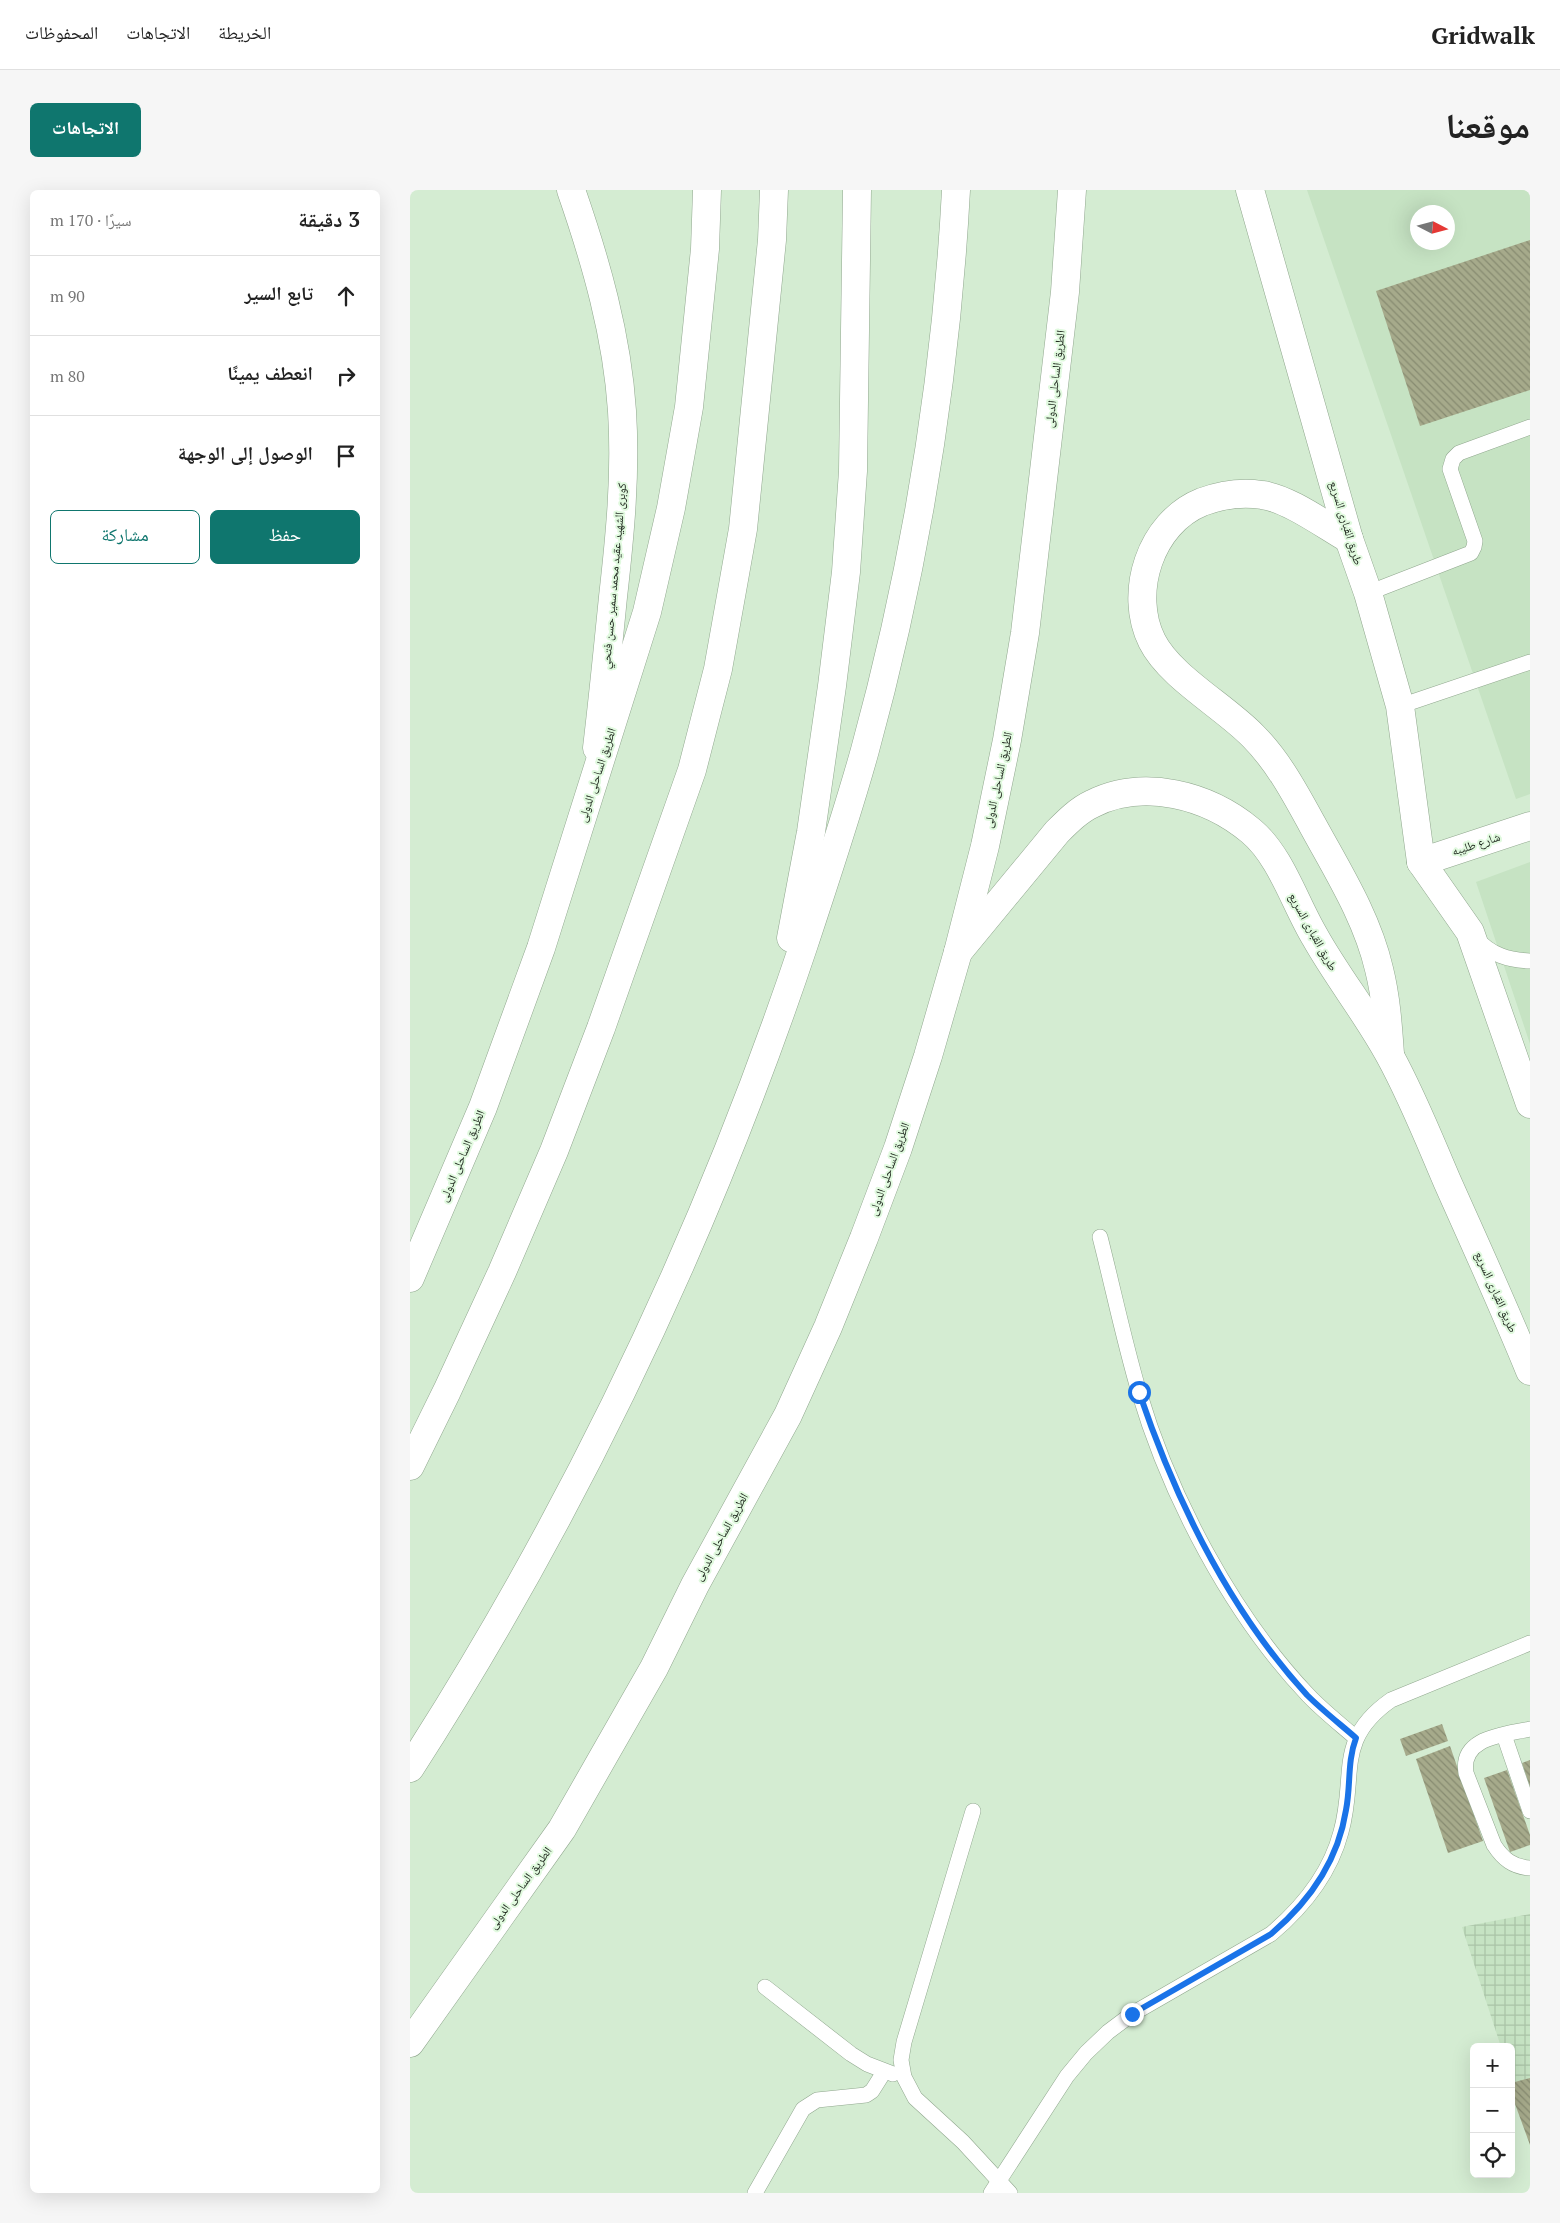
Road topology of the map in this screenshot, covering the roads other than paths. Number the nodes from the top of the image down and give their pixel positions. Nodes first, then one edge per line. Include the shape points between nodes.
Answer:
1 (571, 190) edge
2 (707, 190) edge
3 (774, 190) edge
4 (857, 190) edge
5 (956, 190) edge
6 (1072, 190) edge
7 (1250, 190) edge
8 (1530, 427) edge
9 (1350, 539) junction
10 (1368, 593) junction
11 (1530, 662) edge
12 (1400, 706) junction
13 (593, 789) junction
14 (1530, 826) edge
15 (1421, 862) junction
16 (1470, 932) junction
17 (958, 952) junction
18 (1530, 962) edge
19 (772, 1040) junction
20 (1390, 1056) junction
21 (1530, 1104) edge
22 (1100, 1237) dead end
23 (410, 1278) edge
24 (1530, 1371) edge
25 (410, 1466) edge
26 (1530, 1643) edge
27 (1530, 1729) edge
28 (1504, 1735) junction
29 (1356, 1738) junction
30 (410, 1768) edge
31 (973, 1811) dead end
32 (1530, 1811) edge
33 (1530, 1868) edge
34 (765, 1986) dead end
35 (410, 2043) edge
36 (884, 2072) junction
37 (904, 2077) junction
38 (995, 2187) edge
39 (755, 2193) edge
40 (1010, 2193) edge

1 - 13 main road, كوبرى الشهيد عقيد محمد سمير حسن فتحي via 604,296 622,411 624,469 621,526
2 - 13 main road, الطريق الساحلى الدولى via 705,249 689,407 671,508 647,612
3 - 25 main road via 743,529 718,669 692,770 554,1151 448,1391
4 - 19 main road via 853,471 846,572 811,832
5 - 19 main road via 941,366 922,495 896,623 865,750
6 - 17 main road, الطريق الساحلى الدولى via 1065,292 1025,633 985,846
7 - 9 main road, طريق القبارى السريع
8 - 10 lane via 1459,453 1453,459 1450,469 1475,541 1471,553
9 - 10 main road, طريق القبارى السريع
9 - 20 main road via 1294,507 1264,495 1232,494 1200,503 1173,521 1154,547 1143,578 1142,610 1152,641 1170,668 1232,716 1259,742 1292,787 1347,888 1379,967 1388,1011
10 - 12 main road, طريق القبارى السريع
11 - 12 lane
12 - 15 main road, طريق القبارى السريع
13 - 23 main road, الطريق الساحلى الدولى via 482,1108
14 - 15 main road, شارع طليبه
15 - 16 main road, طريق القبارى السريع
16 - 18 lane via 1484,947 1503,958
16 - 21 main road, طريق القبارى السريع
17 - 20 main road, طريق القبارى السريع via 1073,816 1092,804 1136,791 1183,795 1231,816 1252,832 1270,853 1326,956
17 - 35 main road, الطريق الساحلى الدولى via 894,1157 835,1310 788,1415 654,1668 562,1829
19 - 30 main road via 678,1273 606,1424 528,1572
20 - 24 main road, طريق القبارى السريع
22 - 29 lane via 1139,1392 1181,1500 1207,1553 1271,1650 1308,1695
26 - 29 lane via 1391,1700 1363,1724
27 - 28 lane
28 - 32 lane
28 - 33 lane via 1483,1740 1470,1750 1464,1765 1501,1856 1522,1868
29 - 38 lane via 1350,1753 1341,1833 1329,1864 1306,1900 1271,1934 1132,2014 1108,2032 1067,2076
31 - 37 lane via 904,2042
34 - 36 lane via 852,2054
36 - 37 lane
36 - 39 lane via 866,2095 817,2100 803,2110
37 - 38 lane via 915,2098 963,2142
38 - 40 lane

